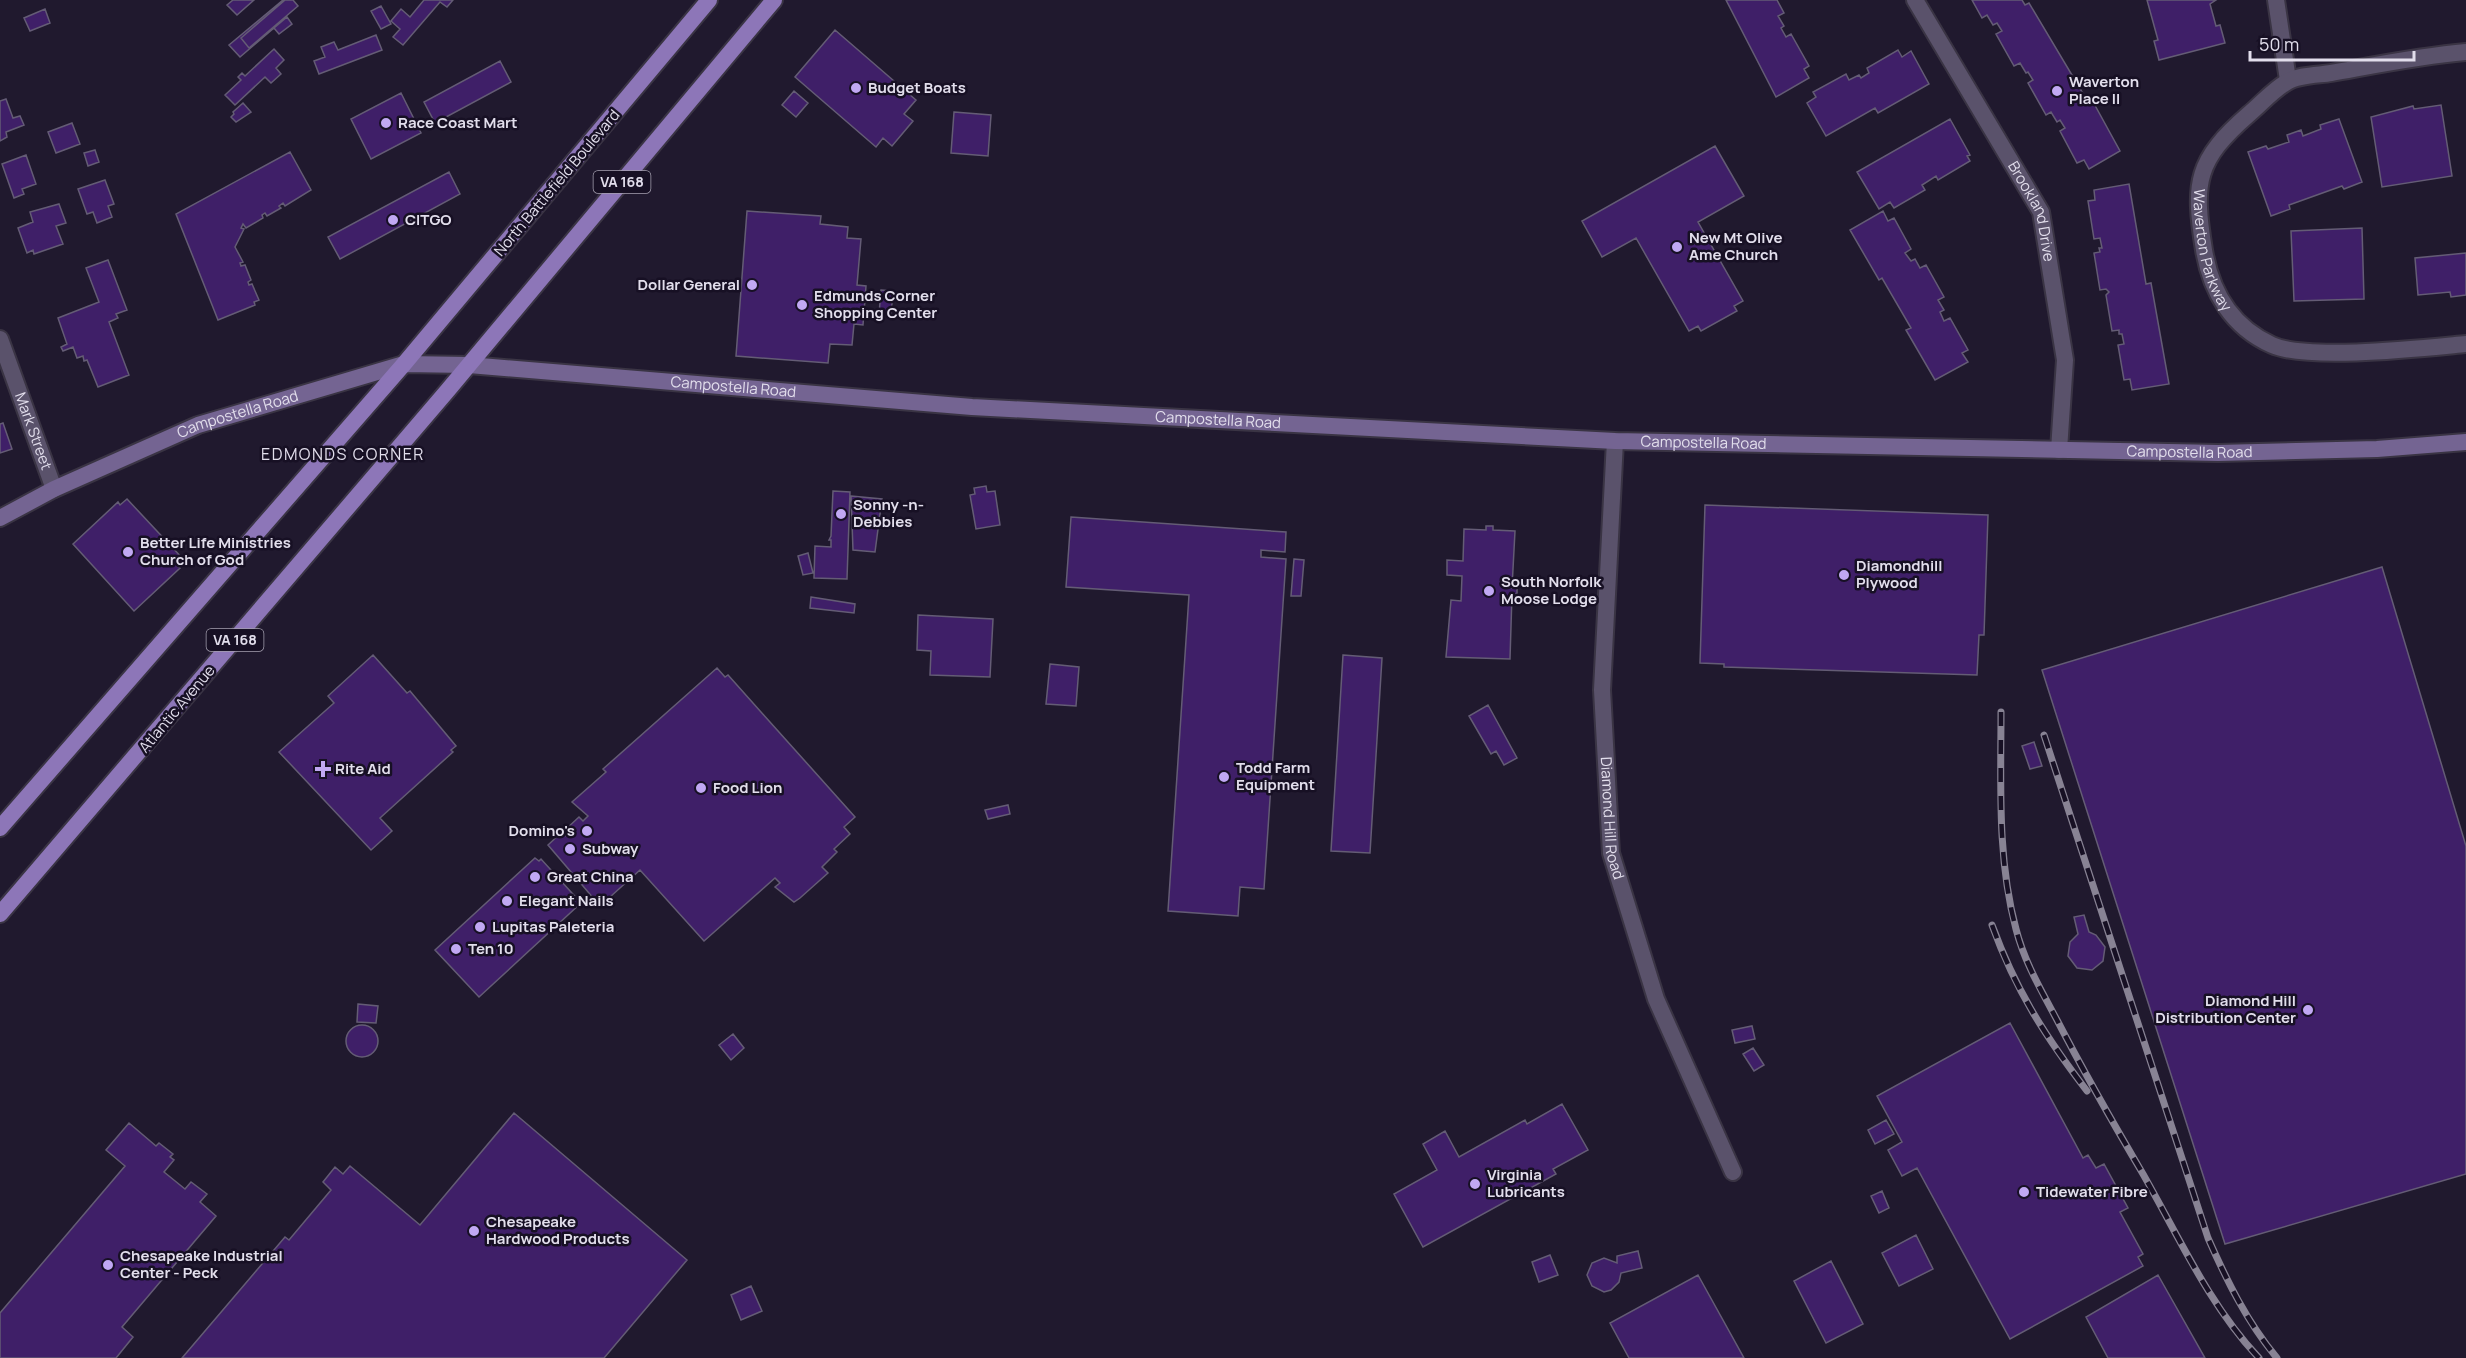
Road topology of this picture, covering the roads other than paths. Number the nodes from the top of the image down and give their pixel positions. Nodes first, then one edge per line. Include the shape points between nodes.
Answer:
1 (709, 0) edge
2 (774, 0) edge
3 (1915, 0) edge
4 (2276, 0) edge
5 (2466, 52) edge
6 (2288, 80) junction
7 (0, 339) edge
8 (2466, 344) edge
9 (404, 364) junction
10 (469, 365) junction
11 (1616, 441) junction
12 (2466, 442) edge
13 (2059, 450) junction
14 (54, 489) junction
15 (0, 518) edge
16 (0, 828) edge
17 (0, 914) edge
18 (1732, 1172) dead end

1 - 9 main road, North Battlefield Boulevard / VA 168
2 - 10 main road, VA 168
3 - 13 street, Brookland Drive via 2041,212 2065,360
4 - 6 street
5 - 6 street via 2421,56
6 - 8 street, Waverton Parkway via 2220,141 2206,163 2198,189 2208,275 2222,305 2244,328 2272,346 2303,353
7 - 14 street, Mark Street
9 - 10 main road, Campostella Road
9 - 14 main road, Campostella Road via 198,424
9 - 16 main road, VA 168
10 - 11 main road, Campostella Road via 972,407
10 - 17 main road, Atlantic Avenue / VA 168
11 - 13 main road, Campostella Road
11 - 18 street, Diamond Hill Road via 1602,690 1611,853 1656,999
12 - 13 main road, Campostella Road via 2377,449 2218,453
14 - 15 main road, Campostella Road

